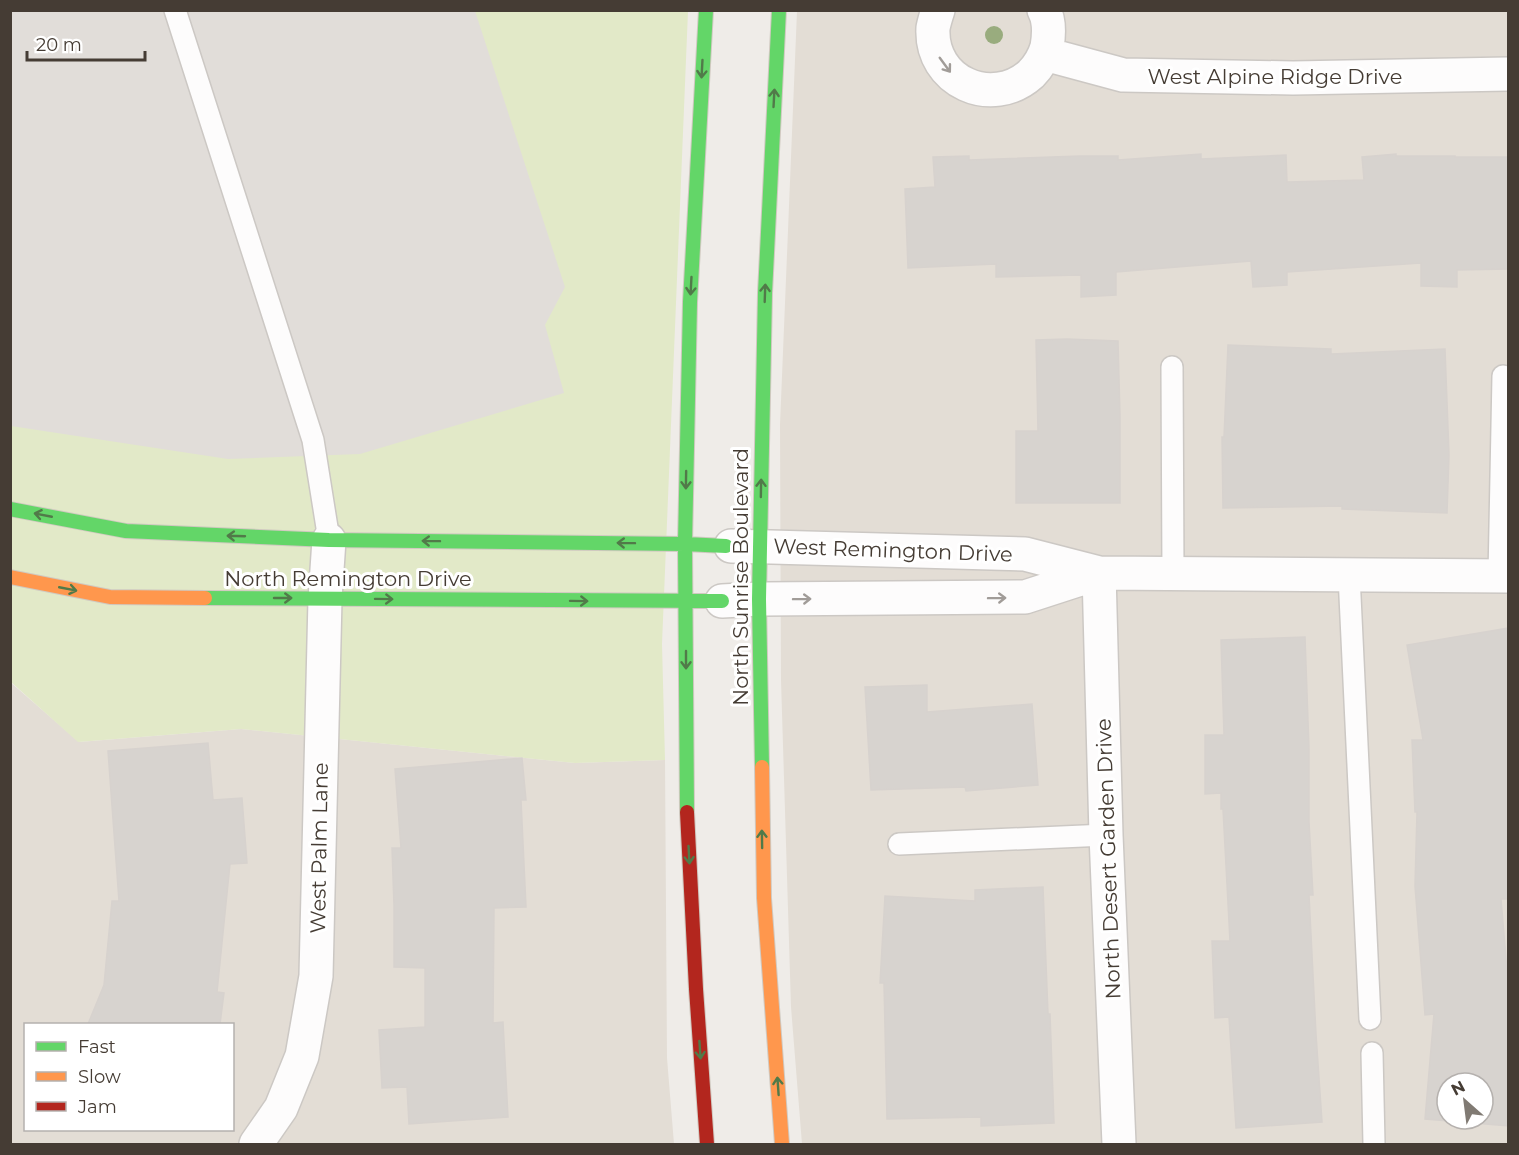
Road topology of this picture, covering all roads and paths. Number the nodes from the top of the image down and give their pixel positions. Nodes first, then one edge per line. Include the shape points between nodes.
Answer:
1 (175, 10) edge
2 (706, 10) edge
3 (779, 10) edge
4 (938, 10) edge
5 (1044, 10) edge
6 (1045, 54) junction
7 (1509, 74) edge
8 (1172, 367) dead end
9 (1503, 376) dead end
10 (10, 509) edge
11 (329, 540) junction
12 (685, 544) junction
13 (726, 546) joint
14 (760, 546) junction
15 (1099, 573) junction
16 (1173, 573) junction
17 (1349, 575) junction
18 (1504, 576) edge
19 (10, 577) edge
20 (325, 599) junction
21 (759, 599) junction
22 (722, 601) joint
23 (686, 602) junction
24 (1106, 835) junction
25 (899, 844) dead end
26 (1370, 1020) dead end
27 (1372, 1053) dead end
28 (256, 1144) edge
29 (707, 1144) edge
30 (782, 1144) edge
31 (1119, 1144) edge
32 (1374, 1144) edge

1 - 11 lane via 313,440
2 -> 12 street via 690,302
14 -> 3 street, North Sunrise Boulevard via 765,293
4 -> 6 street via 933,27 934,45 941,63 968,86 1005,89 1022,82
5 - 6 street via 1049,35
6 - 7 street, West Alpine Ridge Drive via 1124,75 1293,78
8 - 16 lane
9 - 18 lane
11 -> 10 street, North Remington Drive via 126,531
12 -> 11 street, North Remington Drive
11 - 20 street, West Palm Lane
12 - 13 street, West Remington Drive
12 - 23 street
13 - 14 street, West Remington Drive
14 - 15 street, West Remington Drive via 1025,554
14 - 21 street, North Sunrise Boulevard
15 - 16 street, West Remington Drive
21 -> 15 street, West Remington Drive via 1025,597
15 - 24 street, North Desert Garden Drive
16 - 17 street, West Remington Drive
17 - 18 street, West Remington Drive
17 - 26 lane
19 -> 20 street, North Remington Drive via 110,597
20 -> 23 street, North Remington Drive
20 - 28 street, West Palm Lane via 316,976 302,1056 281,1108
21 - 22 street, West Remington Drive
30 -> 21 street, North Sunrise Boulevard via 764,898
22 - 23 street, West Remington Drive
23 -> 29 street via 687,807
24 - 25 lane
24 - 31 street, North Desert Garden Drive
27 - 32 lane

